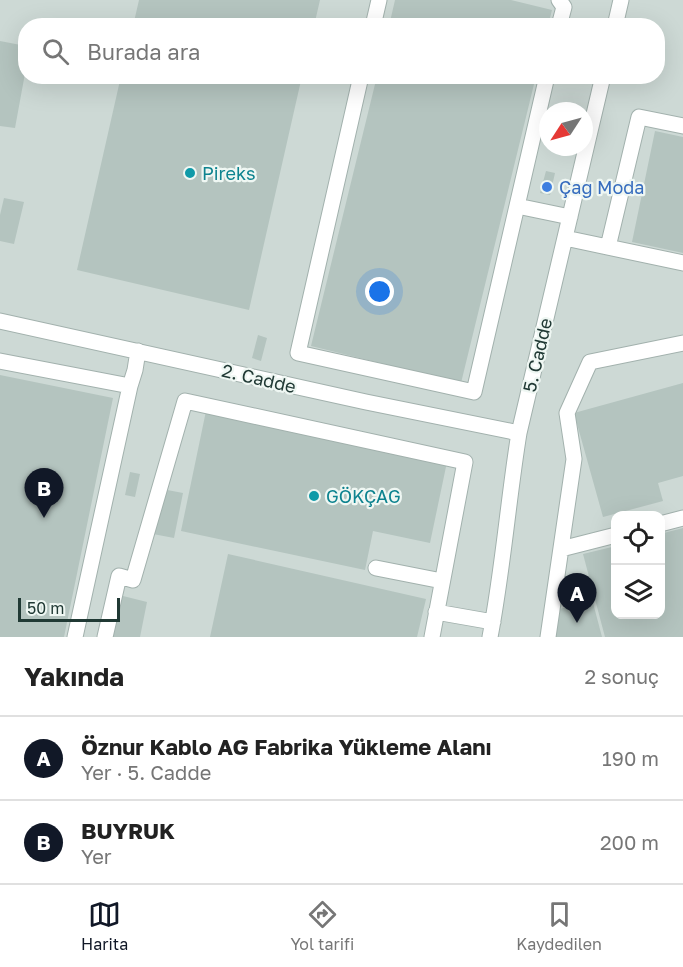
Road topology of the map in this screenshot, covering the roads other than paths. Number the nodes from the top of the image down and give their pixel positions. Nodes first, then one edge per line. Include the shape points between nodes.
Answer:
1 (379, 0) edge
2 (559, 0) edge
3 (621, 0) edge
4 (375, 18) edge
5 (561, 18) edge
6 (617, 18) edge
7 (359, 84) edge
8 (545, 84) edge
9 (601, 84) edge
10 (683, 126) edge
11 (517, 206) junction
12 (570, 218) junction
13 (565, 238) junction
14 (608, 247) junction
15 (683, 263) edge
16 (0, 321) edge
17 (683, 343) edge
18 (138, 351) junction
19 (0, 361) edge
20 (130, 386) junction
21 (519, 433) junction
22 (683, 518) edge
23 (665, 523) edge
24 (611, 536) edge
25 (561, 549) junction
26 (376, 568) dead end
27 (442, 581) junction
28 (436, 612) junction
29 (492, 630) edge
30 (75, 637) edge
31 (105, 637) edge
32 (432, 637) edge
33 (548, 637) edge

1 - 4 street
2 - 5 street via 564,7
3 - 6 street
7 - 11 street via 298,352 474,392
8 - 11 street
9 - 12 street, 5. Cadde
10 - 14 street via 639,117
11 - 12 street
12 - 13 street, 5. Cadde
13 - 14 street
13 - 21 street, 5. Cadde
14 - 15 street
16 - 18 street, 2. Cadde
17 - 25 street via 590,362 567,413 574,459
18 - 20 street
18 - 21 street, 2. Cadde
19 - 20 street
20 - 30 street
21 - 29 street, 5. Cadde
22 - 23 street
24 - 25 street
25 - 33 street
26 - 27 street
27 - 28 street
27 - 31 street via 465,462 185,401 134,580 119,576
28 - 29 street
28 - 32 street

